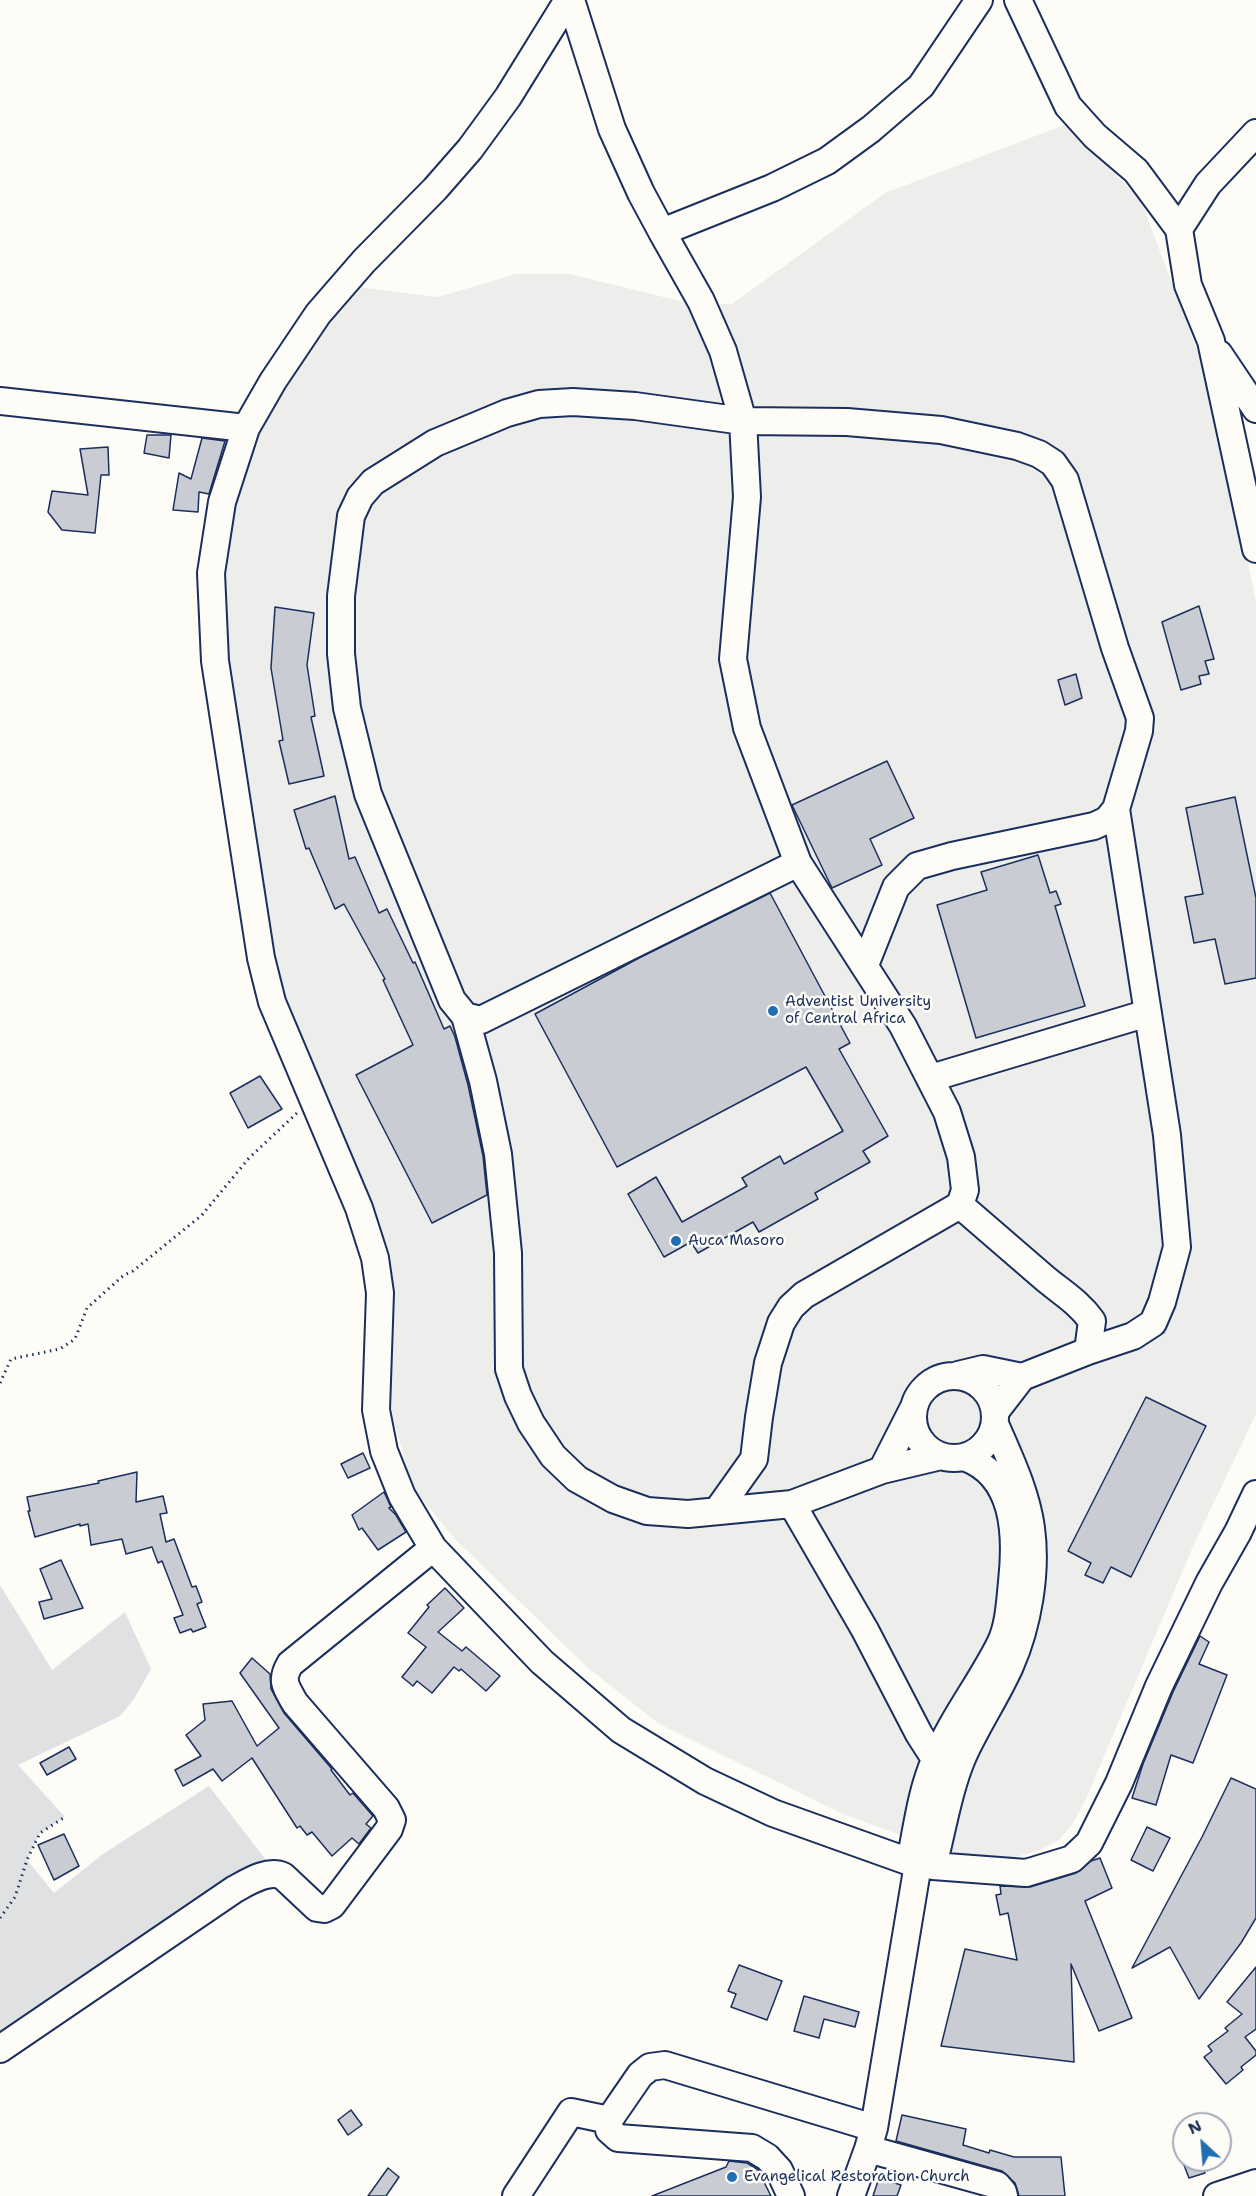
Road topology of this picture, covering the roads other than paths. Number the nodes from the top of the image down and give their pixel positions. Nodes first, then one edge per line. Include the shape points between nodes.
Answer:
1 (570, 0) edge
2 (979, 0) edge
3 (1018, 0) edge
4 (1256, 133) edge
5 (1179, 229) junction
6 (662, 232) junction
7 (1211, 341) junction
8 (0, 401) edge
9 (1256, 409) edge
10 (743, 421) junction
11 (246, 428) junction
12 (1256, 549) edge
13 (1116, 809) junction
14 (798, 863) junction
15 (865, 965) junction
16 (1148, 1013) junction
17 (465, 1016) junction
18 (931, 1078) junction
19 (960, 1205) junction
20 (1088, 1351) junction
21 (956, 1376) junction
22 (1023, 1377) junction
23 (913, 1409) junction
24 (995, 1418) junction
25 (953, 1456) junction
26 (882, 1470) junction
27 (1256, 1494) edge
28 (792, 1504) junction
29 (717, 1511) junction
30 (433, 1548) junction
31 (947, 1763) junction
32 (920, 1864) junction
33 (0, 2049) edge
34 (609, 2120) junction
35 (871, 2139) junction
36 (1256, 2183) edge
37 (516, 2196) edge
38 (791, 2196) edge
39 (851, 2196) edge
40 (1004, 2196) edge
41 (1217, 2196) edge

1 - 6 street via 612,129
1 - 11 street via 470,149 318,314
2 - 6 street via 921,86 872,129 827,161 772,188
3 - 5 street via 1068,105 1095,136 1136,171
4 - 5 street via 1208,184
5 - 7 street via 1188,285
6 - 10 street via 701,301 723,351
7 - 9 street
7 - 12 street
8 - 11 street
10 - 13 street via 847,422 941,430 1017,446 1053,463 1065,480 1140,718
10 - 14 street via 747,497 733,659 747,728
10 - 17 street via 635,406 538,404 435,444 373,482 351,516 341,596 341,654 347,708 368,794 452,1000
11 - 30 street via 222,502 211,573 215,661 261,958 272,1002 359,1208 375,1258 380,1293 376,1410 384,1451 402,1496
13 - 15 street via 1107,820 1094,826 917,866 896,887
13 - 16 street
14 - 15 street
14 - 17 street via 481,1020
15 - 18 street
16 - 18 street
16 - 20 street via 1167,1135 1177,1247 1153,1323 1133,1336
17 - 29 street via 498,1154 508,1253 509,1369 531,1423 553,1456 577,1479 613,1499 647,1511
18 - 19 street via 961,1157 965,1191
19 - 20 street via 1083,1308 1092,1321
19 - 29 street via 804,1295 791,1307 781,1323 768,1363 754,1459
20 - 22 street
21 - 22 street via 983,1369
21 - 23 street via 933,1381 917,1398
21 - 24 street via 978,1383 993,1401
22 - 24 street
23 - 25 street via 913,1421 922,1443 930,1451
23 - 26 street
24 - 25 street via 984,1445 975,1452
24 - 31 street via 1030,1527 1029,1599 1010,1666 986,1710
25 - 26 street
25 - 31 street via 976,1461 998,1481 1007,1499 1015,1550 1011,1599 1000,1643
26 - 28 street
27 - 32 street via 1159,1686 1089,1843 1072,1858 1026,1873
28 - 29 street
28 - 31 street via 919,1734
30 - 32 street via 542,1662 621,1730 705,1781 772,1813
30 - 33 street via 290,1664 285,1673 284,1683 295,1703 386,1808 392,1820 390,1829 332,1905 317,1908 276,1873 254,1879
31 - 32 street
32 - 35 street
34 - 35 street via 640,2074 650,2067 665,2065
34 - 37 street via 571,2112
34 - 38 street via 609,2130 618,2138 752,2148 768,2157 779,2170
35 - 39 street
35 - 40 street via 997,2185
36 - 41 street

